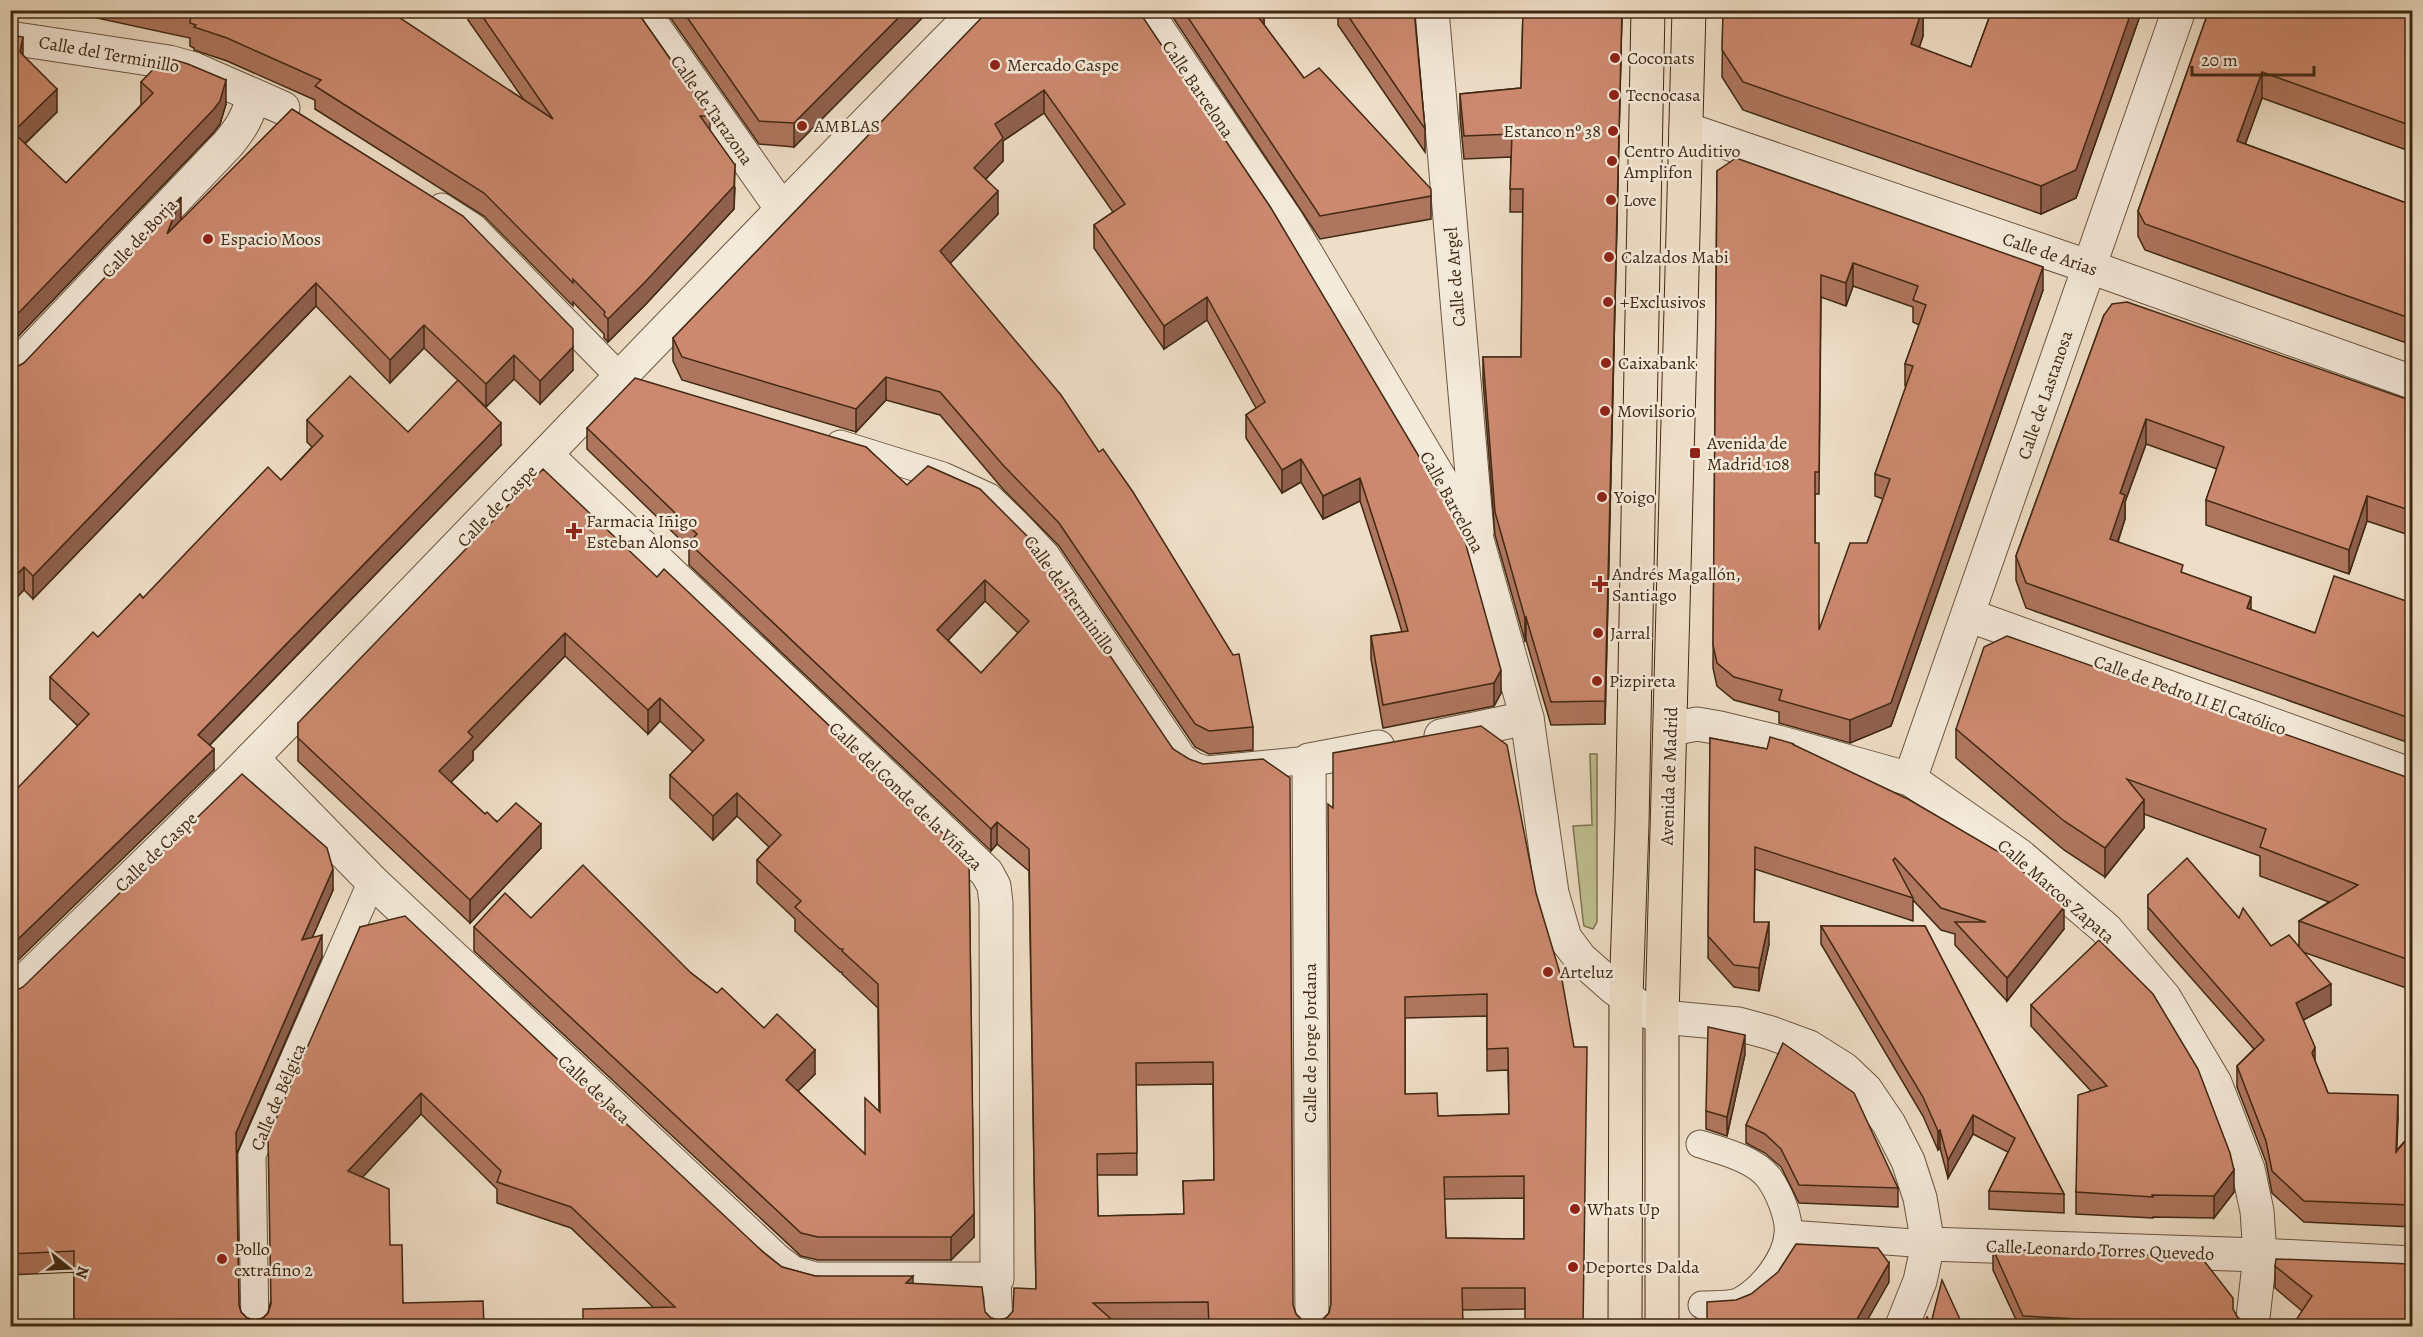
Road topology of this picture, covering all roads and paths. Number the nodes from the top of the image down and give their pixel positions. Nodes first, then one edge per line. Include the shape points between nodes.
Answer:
1 (642, 10) edge
2 (977, 10) edge
3 (1145, 10) edge
4 (1432, 10) edge
5 (1648, 10) edge
6 (1689, 10) edge
7 (2179, 10) edge
8 (10, 38) edge
9 (253, 95) junction
10 (293, 115) edge
11 (1686, 129) junction
12 (423, 195) edge
13 (782, 208) junction
14 (2090, 267) junction
15 (10, 374) edge
16 (629, 380) junction
17 (2412, 382) edge
18 (817, 437) edge
19 (546, 454) junction
20 (1478, 543) junction
21 (1968, 615) junction
22 (1527, 718) junction
23 (1671, 729) junction
24 (252, 758) junction
25 (1309, 760) junction
26 (2412, 775) edge
27 (1910, 779) junction
28 (372, 881) junction
29 (10, 995) edge
30 (1626, 998) junction
31 (1662, 1017) junction
32 (1700, 1144) dead end
33 (1789, 1234) junction
34 (1928, 1244) junction
35 (2260, 1255) junction
36 (2412, 1263) edge
37 (997, 1280) junction
38 (1702, 1305) dead end
39 (255, 1326) edge
40 (999, 1326) edge
41 (1312, 1326) edge
42 (1625, 1326) edge
43 (1662, 1326) edge
44 (1902, 1326) edge
45 (2250, 1326) edge

1 - 13 street, Calle de Tarazona
2 - 13 street, Calle de Caspe
3 - 20 street, Calle Barcelona via 1287,220
4 - 20 street, Calle de Argel
5 - 30 main road, Avenida de Madrid
6 - 11 main road, Avenida de Madrid
7 - 14 street, Calle de Lastanosa
8 - 9 street, Calle del Terminillo via 169,62
9 - 10 street, Calle del Terminillo
9 - 15 street, Calle de Borja via 243,126 228,144
11 - 14 street, Calle de Arias
11 - 23 main road, Avenida de Madrid
12 - 16 street via 473,227
13 - 16 street, Calle de Caspe
14 - 17 street, Calle de Arias
14 - 21 street, Calle de Lastanosa
16 - 19 street, Calle de Caspe
18 - 25 street, Calle del Terminillo via 943,476 989,497 1046,555 1184,758 1194,766 1206,770
19 - 24 street, Calle de Caspe
19 - 37 street, Calle del Conde de la Viñaza via 987,873 996,903
20 - 22 street, Calle Barcelona
21 - 26 street, Calle de Pedro II El Católico
21 - 27 street, Calle de Lastanosa
22 - 25 street, Calle del Terminillo
22 - 30 street, Calle Barcelona via 1552,893 1565,938 1580,958
23 - 27 street, Calle Marcos Zapata via 1697,724 1720,728
23 - 31 main road, Avenida de Madrid
24 - 28 street, Calle de Jaca
24 - 29 street, Calle de Caspe
25 - 41 street, Calle de Jorge Jordana
27 - 35 street, Calle Marcos Zapata via 2019,855 2097,921 2164,997 2215,1083 2248,1168 2257,1211
28 - 37 street, Calle de Jaca via 793,1273 815,1279
28 - 39 street, Calle de Bélgica via 252,1155
30 - 31 street, Calle Barcelona
30 - 42 main road, Avenida de Madrid
31 - 34 street via 1738,1024 1760,1030 1809,1047 1844,1069 1866,1090 1908,1161
31 - 43 main road, Avenida de Madrid
32 - 33 street via 1742,1158 1769,1177 1784,1209
33 - 34 street, Calle Leonardo Torres Quevedo
33 - 38 street via 1782,1256 1764,1282 1741,1302
34 - 35 street, Calle Leonardo Torres Quevedo
34 - 44 street via 1920,1281
35 - 36 street, Calle Leonardo Torres Quevedo
35 - 45 street, Calle Marcos Zapata
37 - 40 street, Calle del Conde de la Viñaza

